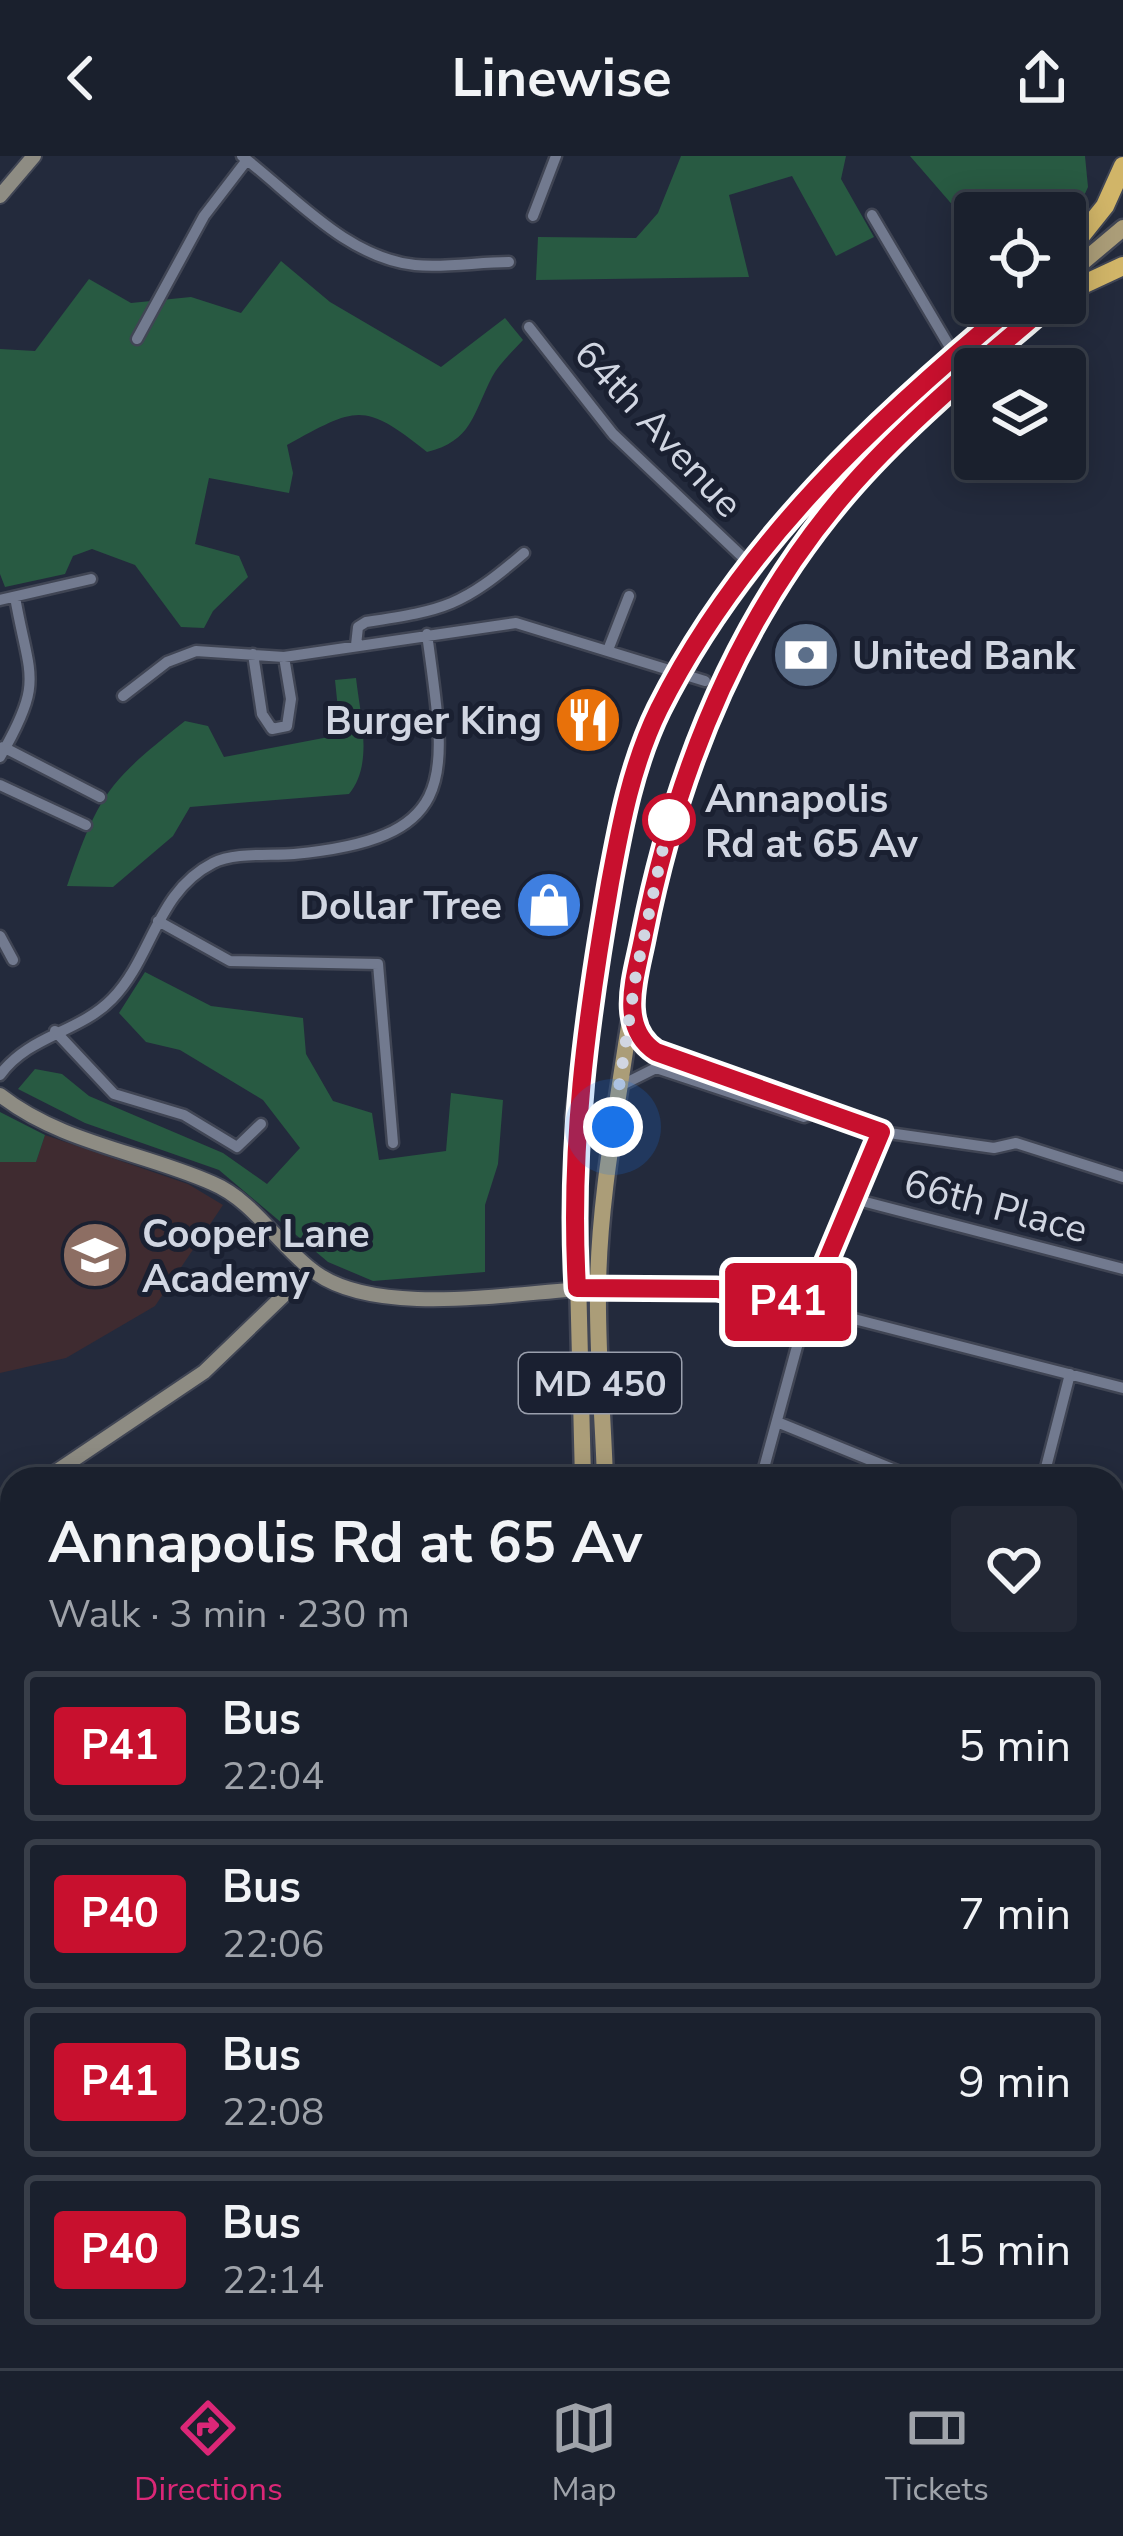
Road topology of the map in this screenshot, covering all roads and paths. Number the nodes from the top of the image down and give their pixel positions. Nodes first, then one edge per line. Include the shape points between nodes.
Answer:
1 (34, 156) edge
2 (556, 156) edge
3 (245, 158) edge
4 (1123, 166) edge
5 (0, 196) edge
6 (872, 214) dead end
7 (533, 216) dead end
8 (1123, 218) edge
9 (1123, 228) edge
10 (1086, 232) edge
11 (1123, 243) edge
12 (1086, 245) edge
13 (1086, 259) edge
14 (509, 262) dead end
15 (1123, 266) edge
16 (1086, 274) edge
17 (1086, 283) edge
18 (992, 324) edge
19 (1011, 324) edge
20 (1026, 324) edge
21 (529, 327) dead end
22 (137, 339) dead end
23 (964, 348) edge
24 (983, 348) edge
25 (999, 348) edge
26 (954, 352) edge
27 (954, 357) edge
28 (954, 388) edge
29 (524, 553) dead end
30 (751, 565) junction
31 (91, 579) dead end
32 (629, 596) dead end
33 (16, 597) junction
34 (0, 600) edge
35 (448, 609) junction
36 (453, 629) junction
37 (428, 634) junction
38 (356, 645) junction
39 (608, 650) junction
40 (253, 654) junction
41 (284, 657) junction
42 (679, 673) junction
43 (705, 681) dead end
44 (122, 696) dead end
45 (2, 750) edge
46 (0, 785) edge
47 (100, 797) dead end
48 (86, 825) dead end
49 (158, 921) junction
50 (0, 936) edge
51 (13, 960) dead end
52 (631, 1015) junction
53 (55, 1031) junction
54 (0, 1075) edge
55 (620, 1086) junction
56 (0, 1094) edge
57 (818, 1111) junction
58 (261, 1124) dead end
59 (881, 1132) junction
60 (392, 1143) dead end
61 (1123, 1177) edge
62 (854, 1199) junction
63 (311, 1269) junction
64 (1123, 1269) edge
65 (577, 1288) junction
66 (598, 1288) junction
67 (808, 1306) junction
68 (1070, 1374) junction
69 (1123, 1388) edge
70 (777, 1422) junction
71 (63, 1467) edge
72 (583, 1467) edge
73 (605, 1467) edge
74 (764, 1467) edge
75 (888, 1467) edge
76 (1045, 1467) edge
77 (0, 2345) edge
78 (0, 2355) edge

1 - 5 street
2 - 7 street
3 - 14 street via 370,252 411,264
3 - 22 street
4 - 10 highway
6 - 26 street
8 - 12 main road
9 - 13 main road
11 - 16 main road
15 - 17 highway
18 - 23 main road, MD 450
19 - 24 main road
20 - 25 main road, MD 450
21 - 30 street, 64th Avenue via 604,424
27 - 30 main road, MD 450 via 848,455
28 - 52 main road, MD 450 via 821,524 729,671 668,822
29 - 35 street
30 - 42 main road, MD 450
31 - 33 street
32 - 39 street
33 - 34 street
33 - 45 street via 34,681
35 - 36 street
35 - 38 street via 366,622
36 - 37 street
36 - 39 street via 515,622
37 - 38 street
37 - 49 street via 443,738 433,786 413,817 360,848 220,859 190,876
38 - 41 street
39 - 42 street
40 - 41 street
40 - 41 street via 272,729 287,726
40 - 44 street via 196,651
42 - 43 street
42 - 65 main road, MD 450 via 632,780 595,964 574,1117
45 - 47 street
46 - 48 street
49 - 53 street via 113,998
49 - 60 street via 230,961 378,964
50 - 51 street
52 - 55 main road, MD 450
52 - 57 street via 656,1052
53 - 54 street via 14,1056
53 - 58 street via 114,1094 184,1115 237,1148
55 - 57 street via 656,1068 804,1117
55 - 66 main road, MD 450
56 - 63 street via 82,1138 219,1185
57 - 59 street
59 - 61 street via 994,1148 1016,1143
59 - 62 street
62 - 64 street, 66th Place
62 - 67 street
63 - 65 street via 351,1291 387,1297
63 - 71 street via 204,1372
65 - 66 street
65 - 72 main road, MD 450
66 - 67 street via 717,1289
66 - 73 main road, MD 450
67 - 68 street
67 - 70 street
68 - 69 street
68 - 76 street
70 - 74 street
70 - 75 street
77 - 78 street

